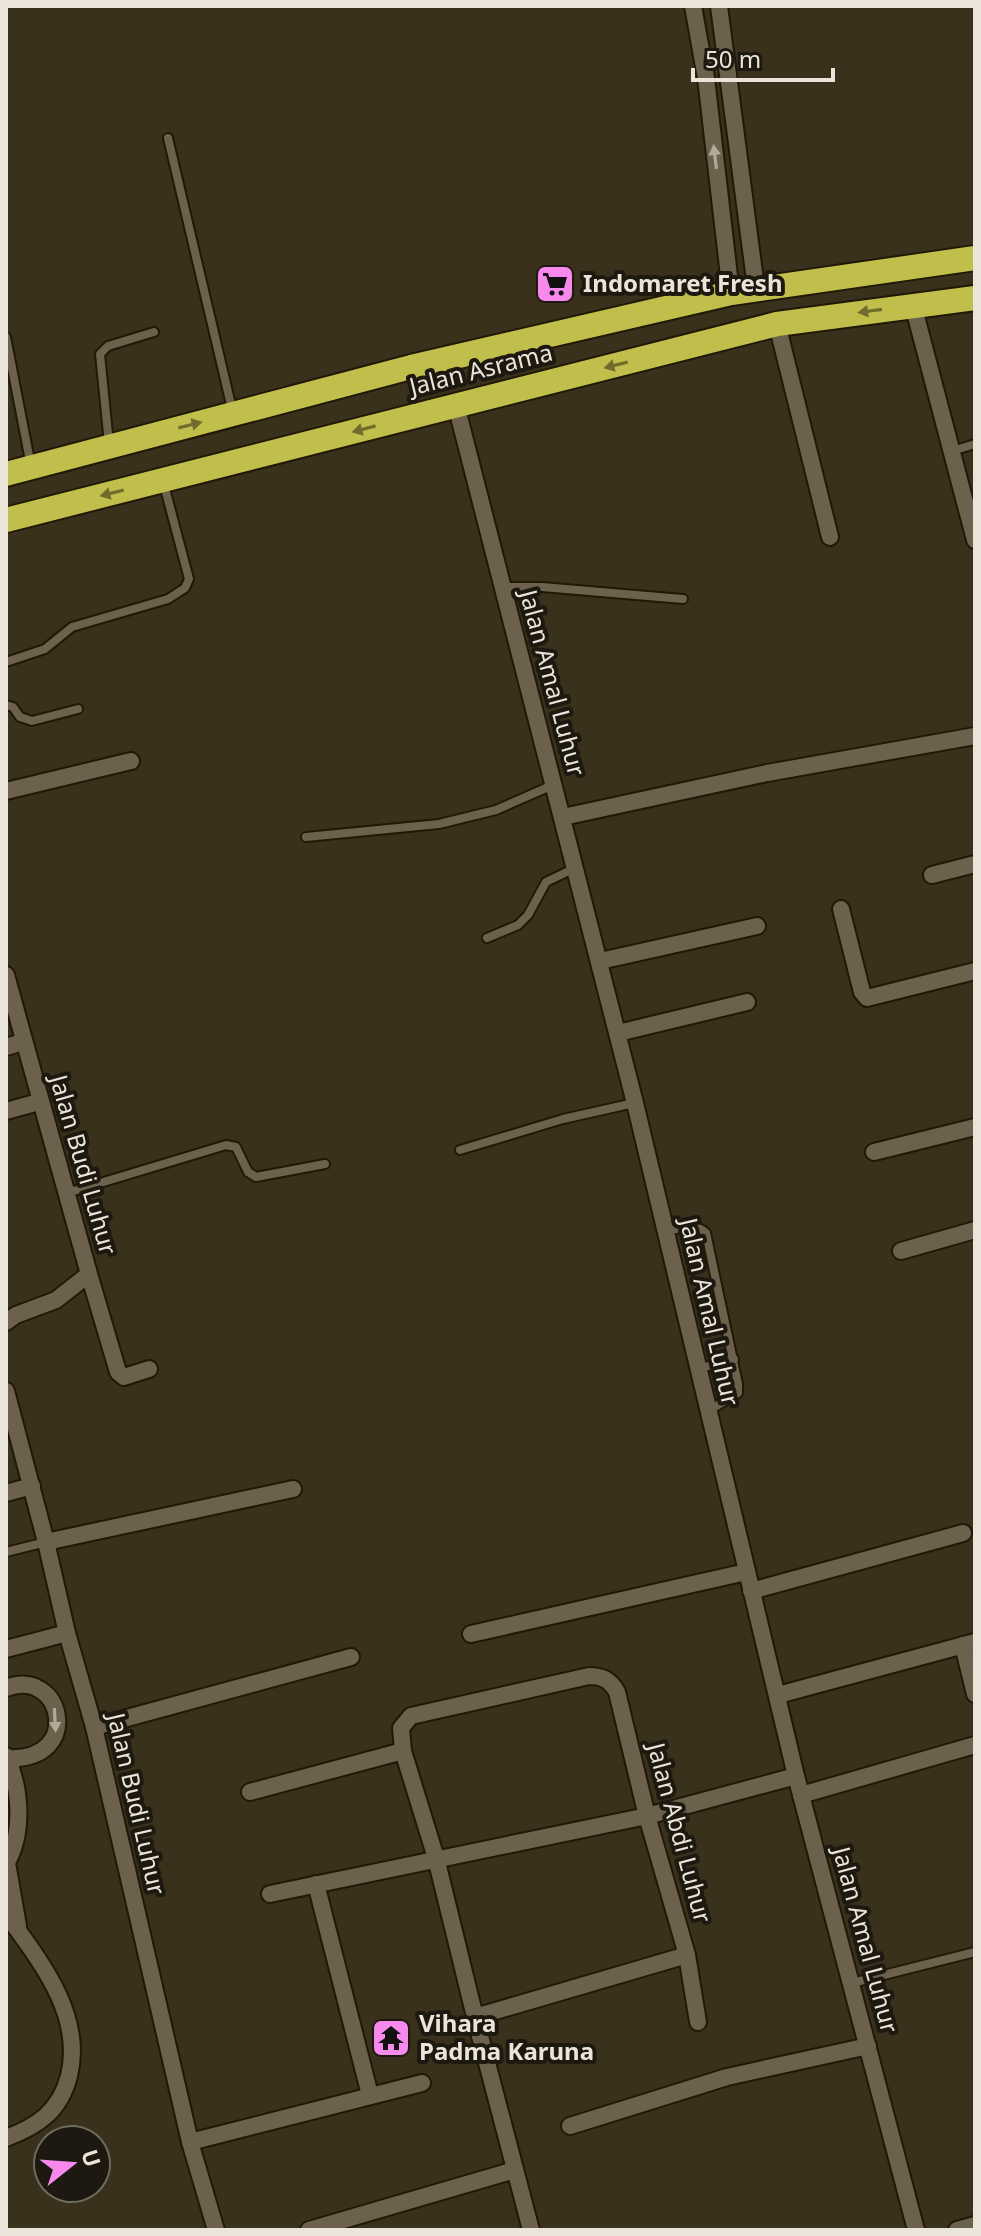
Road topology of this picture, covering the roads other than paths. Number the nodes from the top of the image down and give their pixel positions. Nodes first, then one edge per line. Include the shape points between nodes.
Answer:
1 (693, 6) edge
2 (719, 6) edge
3 (730, 77) junction
4 (706, 78) junction
5 (168, 138) dead end
6 (975, 258) edge
7 (756, 288) junction
8 (731, 293) junction
9 (975, 298) edge
10 (913, 305) junction
11 (777, 324) junction
12 (154, 332) dead end
13 (6, 337) edge
14 (456, 405) junction
15 (233, 414) junction
16 (975, 444) edge
17 (109, 445) junction
18 (952, 451) junction
19 (31, 468) junction
20 (6, 474) edge
21 (163, 481) junction
22 (6, 520) edge
23 (830, 537) dead end
24 (975, 540) edge
25 (502, 587) junction
26 (683, 599) dead end
27 (6, 662) edge
28 (6, 705) edge
29 (78, 709) dead end
30 (975, 736) edge
31 (131, 761) dead end
32 (554, 785) junction
33 (6, 791) edge
34 (563, 817) junction
35 (306, 837) dead end
36 (975, 864) edge
37 (576, 867) junction
38 (932, 875) dead end
39 (841, 909) dead end
40 (757, 926) dead end
41 (487, 938) dead end
42 (600, 961) junction
43 (975, 971) edge
44 (6, 975) edge
45 (747, 1002) dead end
46 (618, 1033) junction
47 (23, 1042) junction
48 (6, 1047) edge
49 (39, 1102) junction
50 (635, 1103) junction
51 (6, 1111) edge
52 (975, 1127) edge
53 (460, 1150) dead end
54 (874, 1152) dead end
55 (325, 1164) dead end
56 (66, 1193) junction
57 (975, 1230) edge
58 (666, 1232) junction
59 (901, 1251) dead end
60 (89, 1274) junction
61 (6, 1322) edge
62 (734, 1359) junction
63 (149, 1369) dead end
64 (697, 1369) junction
65 (6, 1391) edge
66 (708, 1411) junction
67 (32, 1486) junction
68 (293, 1489) dead end
69 (6, 1493) edge
70 (963, 1533) dead end
71 (46, 1542) junction
72 (6, 1552) edge
73 (746, 1572) junction
74 (751, 1591) junction
75 (67, 1633) junction
76 (471, 1634) dead end
77 (969, 1643) edge
78 (6, 1649) edge
79 (351, 1657) dead end
80 (6, 1688) edge
81 (975, 1694) edge
82 (778, 1695) junction
83 (94, 1727) junction
84 (975, 1745) edge
85 (403, 1751) junction
86 (7, 1757) edge
87 (796, 1776) junction
88 (250, 1792) dead end
89 (801, 1795) junction
90 (647, 1816) junction
91 (436, 1858) junction
92 (6, 1864) edge
93 (316, 1884) junction
94 (270, 1894) dead end
95 (6, 1914) edge
96 (19, 1932) junction
97 (975, 1952) edge
98 (687, 1955) junction
99 (852, 1983) junction
100 (475, 2017) junction
101 (698, 2022) dead end
102 (868, 2046) junction
103 (422, 2083) dead end
104 (370, 2095) junction
105 (570, 2126) dead end
106 (6, 2138) edge
107 (190, 2142) junction
108 (515, 2170) junction
109 (975, 2225) edge
110 (216, 2230) edge
111 (309, 2230) edge
112 (531, 2230) edge
113 (916, 2230) edge
114 (957, 2230) edge

1 - 4 street
2 - 3 street
3 - 4 street
3 - 7 street
8 -> 4 street
5 - 15 lane
6 - 7 highway, Jalan Asrama
7 - 8 highway, Jalan Asrama
8 - 15 highway, Jalan Asrama
9 - 10 highway, Jalan Asrama
10 -> 11 highway, Jalan Asrama
10 - 18 street
11 -> 14 highway, Jalan Asrama
11 - 23 street
12 - 17 lane via 108,346 100,354
13 - 19 lane
14 -> 21 highway, Jalan Asrama
14 - 25 street, Jalan Amal Luhur
17 -> 15 highway, Jalan Asrama
16 - 18 lane
17 - 19 highway, Jalan Asrama
18 - 24 street
19 - 20 highway, Jalan Asrama
21 -> 22 highway, Jalan Asrama
21 - 27 lane via 189,579 185,588 168,599 72,627 45,649
25 - 26 lane
25 - 32 street, Jalan Amal Luhur
28 - 29 lane via 32,721
30 - 34 street
31 - 33 street
32 - 34 street, Jalan Amal Luhur
32 - 35 lane via 496,810 439,824
34 - 37 street, Jalan Amal Luhur
36 - 38 street
37 - 41 lane via 546,882 518,925
37 - 42 street, Jalan Amal Luhur
39 - 43 street via 867,998
40 - 42 street
42 - 46 street, Jalan Amal Luhur
44 - 47 street, Jalan Budi Luhur
45 - 46 street
46 - 50 street, Jalan Amal Luhur
47 - 48 street
47 - 49 street, Jalan Budi Luhur
49 - 51 street
49 - 56 street, Jalan Budi Luhur
50 - 53 lane
50 - 58 street, Jalan Amal Luhur
52 - 54 street
55 - 56 lane via 256,1177 236,1147 226,1145
56 - 60 street, Jalan Budi Luhur
57 - 59 street
58 - 62 lane via 701,1227 706,1233
58 - 64 street, Jalan Amal Luhur
60 - 61 street, Jalan Budi Luhur via 56,1300
60 - 63 street via 118,1372 124,1377
62 - 64 lane
62 - 66 lane via 738,1393
64 - 66 street, Jalan Amal Luhur
65 - 67 street, Jalan Budi Luhur
66 - 73 street, Jalan Amal Luhur
67 - 69 street
67 - 71 street, Jalan Budi Luhur
68 - 71 street
70 - 74 street
71 - 72 lane
71 - 75 street, Jalan Budi Luhur
73 - 74 street, Jalan Amal Luhur
73 - 76 street
74 - 82 street, Jalan Amal Luhur
75 - 78 street
75 - 83 street, Jalan Budi Luhur
77 - 81 street
77 - 82 street
79 - 83 street
80 -> 86 street via 36,1687 54,1704 58,1718 46,1749 29,1758
82 - 87 street, Jalan Amal Luhur
83 - 107 street, Jalan Budi Luhur
84 - 89 street
85 - 88 street
85 - 90 street, Jalan Abdi Luhur via 401,1728 411,1716 601,1676 617,1692
85 - 91 street
86 - 92 street via 19,1824
87 - 89 street, Jalan Amal Luhur
87 - 90 street
89 - 99 street, Jalan Amal Luhur
90 - 91 street
90 - 98 street, Jalan Abdi Luhur
91 - 93 street
91 - 100 street
92 - 96 street
93 - 94 street
93 - 104 street
95 - 96 street
96 - 106 street via 59,1994 74,2054 65,2090 46,2119
97 - 99 lane
98 - 100 street
98 - 101 street, Jalan Abdi Luhur
99 - 102 street, Jalan Amal Luhur
100 - 108 street
102 - 105 street via 727,2077
102 - 113 street, Jalan Amal Luhur
103 - 104 street
104 - 107 street
107 - 110 street, Jalan Budi Luhur
108 - 111 street
108 - 112 street
109 - 114 street

